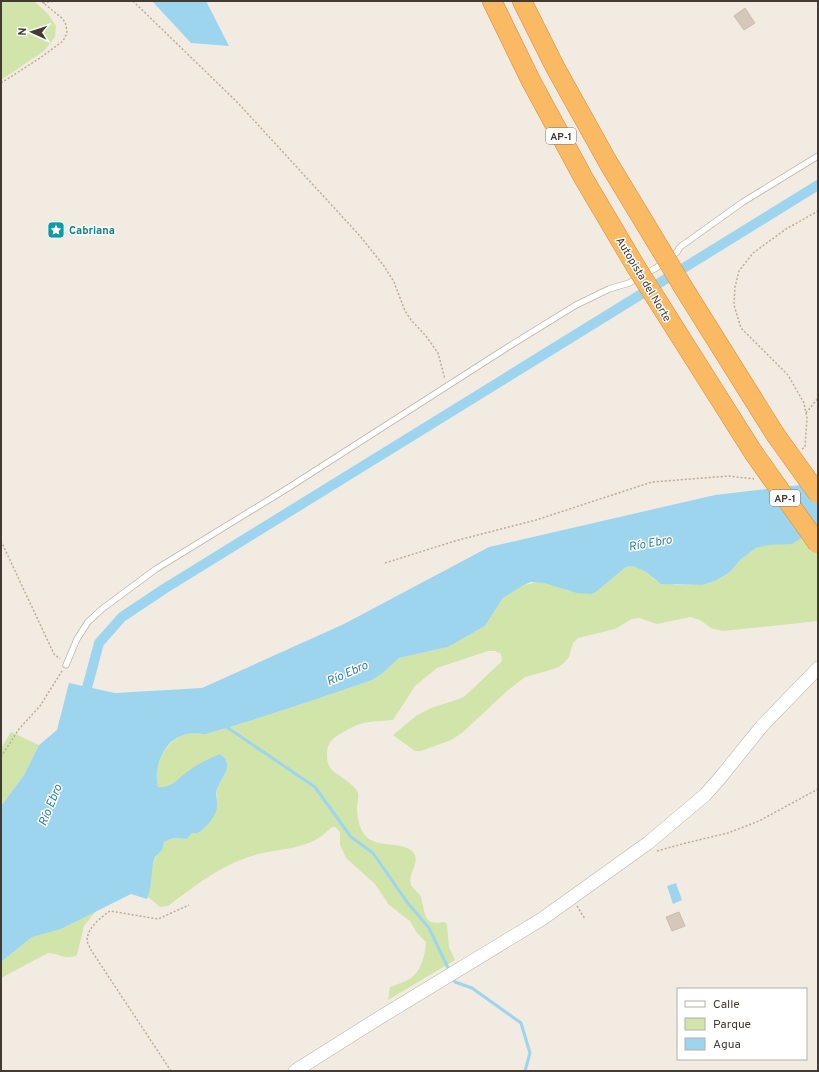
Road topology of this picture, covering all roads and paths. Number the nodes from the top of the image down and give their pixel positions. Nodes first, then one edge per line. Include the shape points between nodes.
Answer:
1 (41, 1) edge
2 (55, 1) edge
3 (133, 1) edge
4 (492, 1) edge
5 (522, 1) edge
6 (43, 3) junction
7 (1, 83) edge
8 (818, 156) edge
9 (818, 211) edge
10 (447, 386) junction
11 (818, 398) edge
12 (806, 413) junction
13 (798, 452) dead end
14 (759, 479) dead end
15 (818, 494) edge
16 (1, 541) edge
17 (818, 544) edge
18 (385, 563) dead end
19 (66, 665) junction
20 (818, 668) edge
21 (1, 758) edge
22 (818, 789) edge
23 (640, 849) junction
24 (572, 898) junction
25 (189, 905) dead end
26 (585, 919) dead end
27 (171, 1071) edge
28 (295, 1071) edge

1 - 6 path
2 - 6 path
3 - 10 path via 238,103 360,236 394,282 411,320 438,353
4 - 17 highway, Autopista del Norte / AP-1, bridge via 584,179 636,267 753,452
5 - 15 highway, AP-1, bridge via 609,164 775,434
6 - 7 path via 63,19 67,34 40,58
8 - 10 lane via 743,202 680,247 678,252 656,268 576,305
9 - 12 path via 786,229 753,253 739,271 734,305 741,328 788,374 804,403
10 - 19 lane via 295,484 156,568 88,622 77,639
11 - 12 path
12 - 13 path via 805,447
14 - 18 path via 729,476 652,482 536,520 455,540
16 - 19 path via 54,654
19 - 21 path via 57,682 19,729
20 - 23 street via 762,726 705,795
22 - 23 path via 759,821 728,833 647,853
23 - 24 street
24 - 26 path
24 - 28 street
25 - 27 path via 158,919 110,911 96,921 87,942

